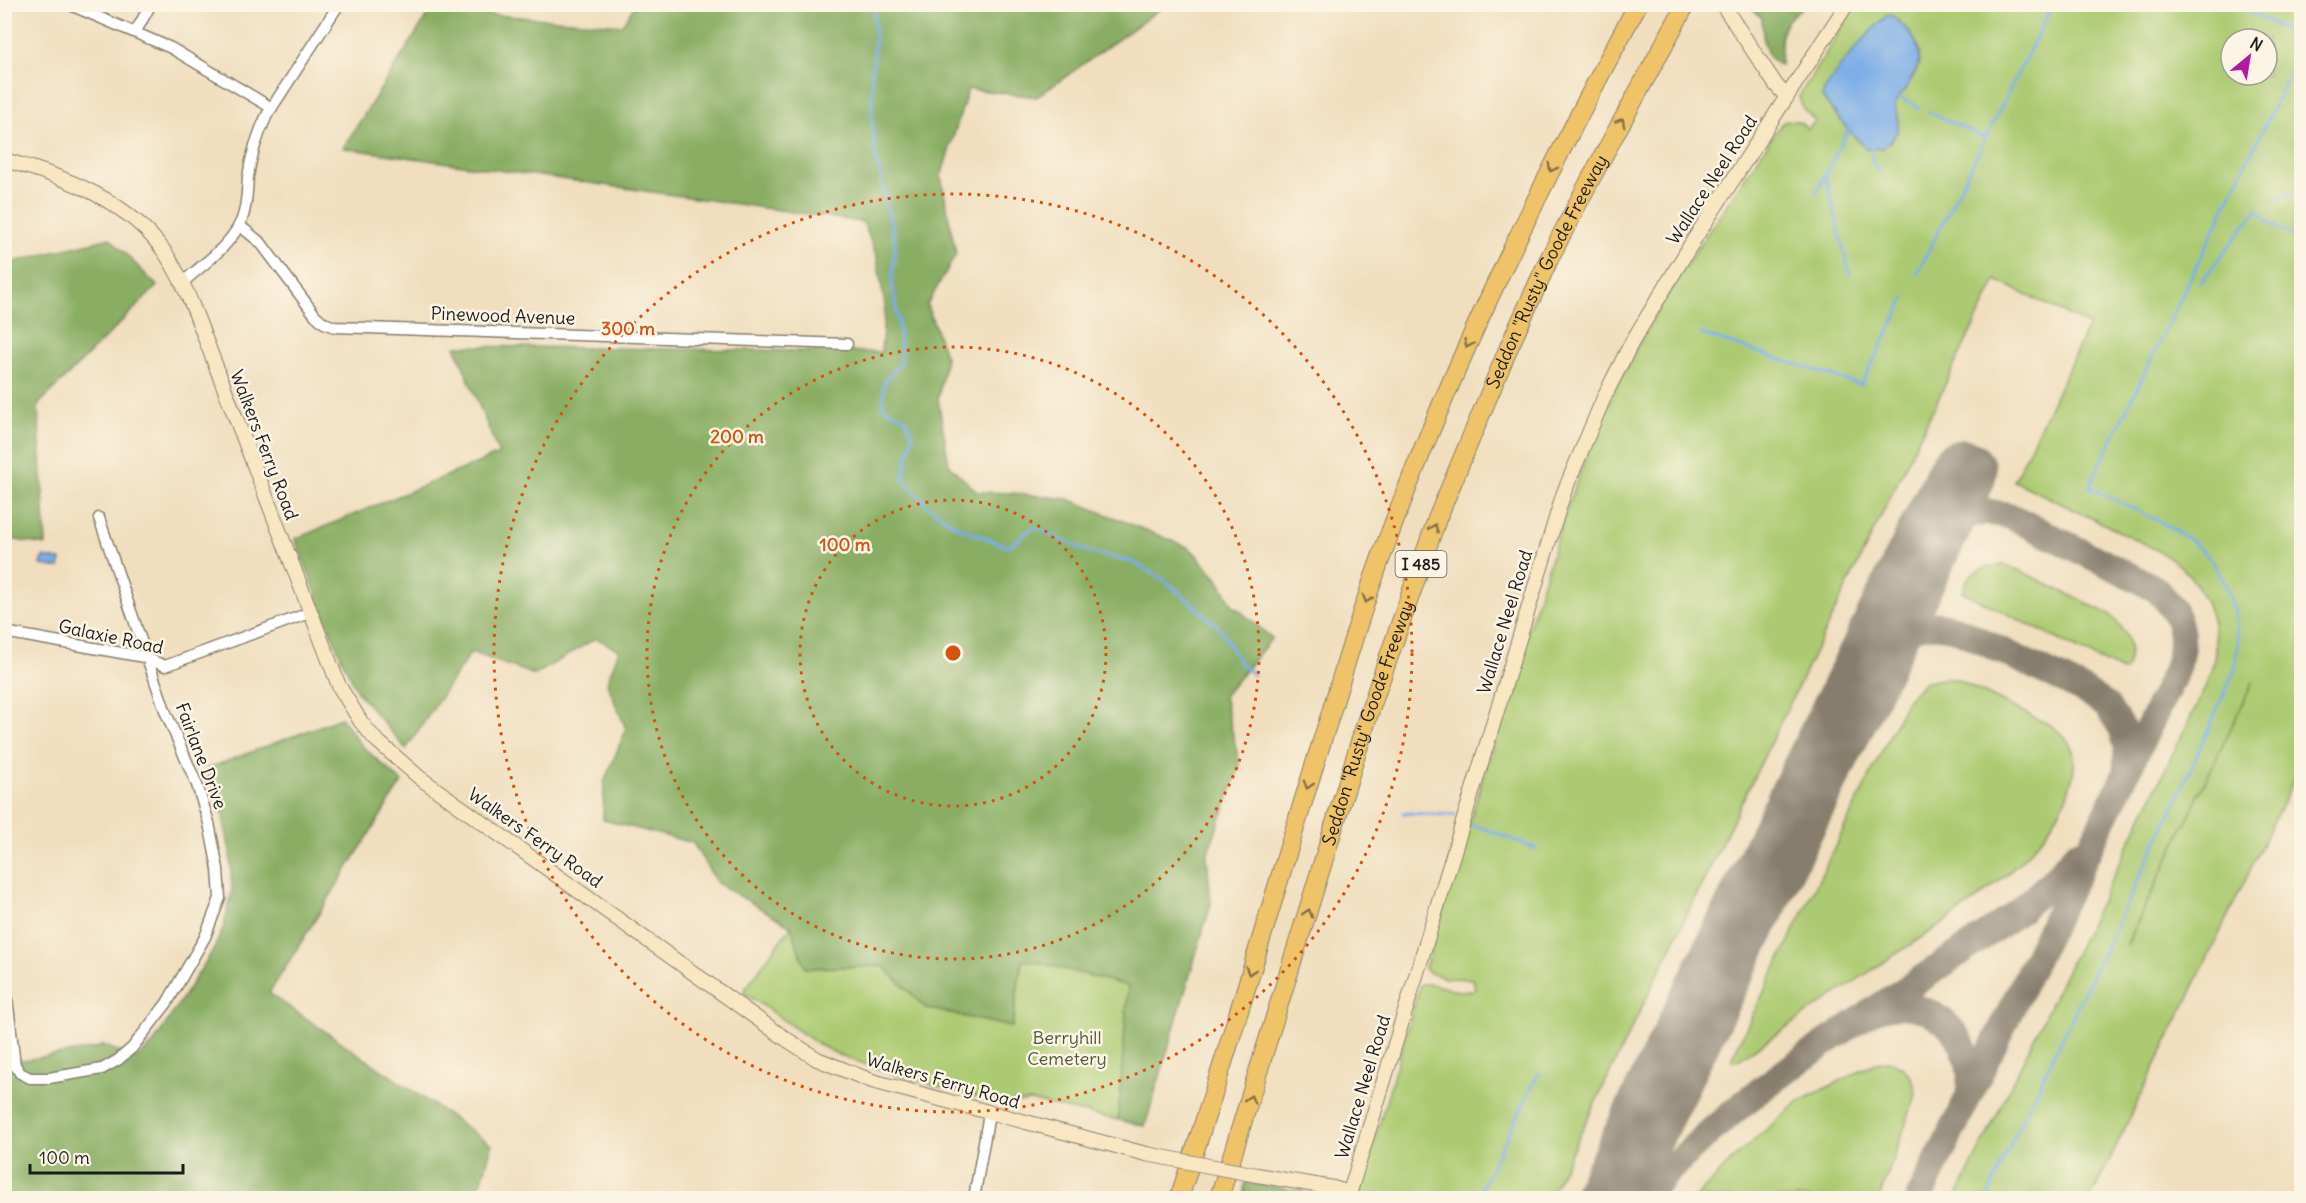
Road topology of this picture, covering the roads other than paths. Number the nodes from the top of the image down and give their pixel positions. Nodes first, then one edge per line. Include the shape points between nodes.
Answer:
1 (68, 4) edge
2 (151, 4) edge
3 (339, 4) edge
4 (1638, 4) edge
5 (1686, 4) edge
6 (1722, 4) edge
7 (1847, 4) edge
8 (136, 31) junction
9 (1787, 97) junction
10 (272, 108) junction
11 (4, 160) edge
12 (239, 225) junction
13 (182, 283) junction
14 (847, 345) dead end
15 (99, 518) dead end
16 (309, 613) junction
17 (4, 632) edge
18 (149, 660) junction
19 (4, 972) edge
20 (10, 1065) edge
21 (989, 1114) junction
22 (1349, 1196) edge
23 (974, 1198) edge
24 (1179, 1198) edge
25 (1219, 1198) edge

1 - 8 street
2 - 8 street
3 - 10 street
4 -> 24 highway, I 485 via 1515,240 1457,366 1386,543
25 -> 5 highway, Seddon "Rusty" Goode Freeway / I 485 via 1369,714 1437,519 1550,257
6 - 9 street
7 - 9 street, Wallace Neel Road
8 - 10 street
9 - 22 street, Wallace Neel Road via 1632,342 1576,462
10 - 12 street via 252,152
11 - 13 street, Walkers Ferry Road via 56,176 120,209 157,242
12 - 13 street via 228,241
12 - 14 street, Pinewood Avenue via 261,243 315,315 335,327
13 - 16 street, Walkers Ferry Road
15 - 18 street, Fairlane Drive
16 - 18 street, Galaxie Road via 171,665 161,666
16 - 21 street, Walkers Ferry Road via 339,686 361,722 420,778 817,1059 872,1081
17 - 18 street, Galaxie Road
18 - 20 street, Fairlane Drive via 209,823 220,898 205,937 167,1003 118,1060 102,1069 53,1077 30,1078
19 - 20 street
21 - 22 street, Walkers Ferry Road, bridge via 1146,1154 1333,1188
21 - 23 street

